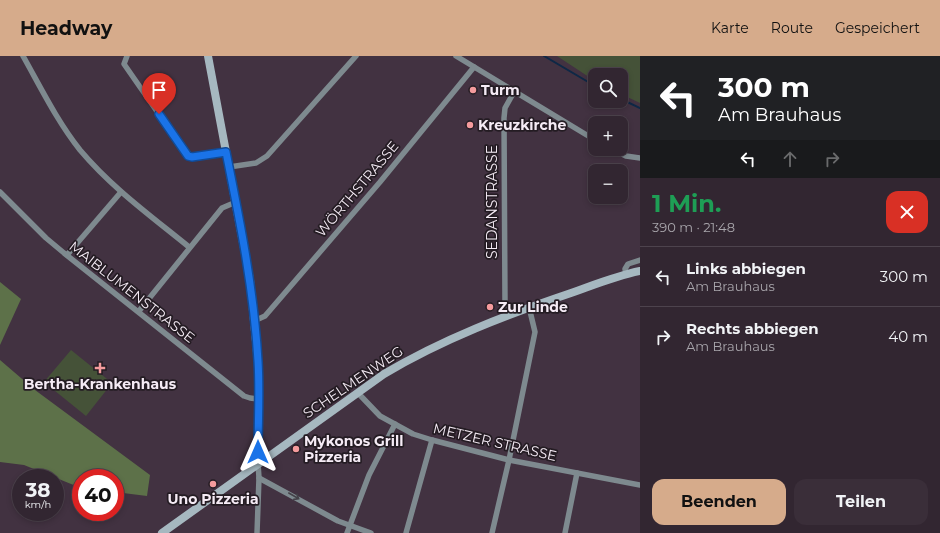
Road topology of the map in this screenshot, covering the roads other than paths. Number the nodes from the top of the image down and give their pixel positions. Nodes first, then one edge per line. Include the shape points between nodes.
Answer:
1 (24, 56) edge
2 (127, 56) edge
3 (208, 56) edge
4 (356, 56) edge
5 (456, 56) edge
6 (474, 67) junction
7 (514, 92) junction
8 (588, 136) edge
9 (226, 152) junction
10 (626, 156) edge
11 (640, 158) edge
12 (230, 167) junction
13 (0, 192) edge
14 (121, 192) junction
15 (236, 202) junction
16 (190, 247) junction
17 (67, 255) junction
18 (640, 260) edge
19 (640, 271) edge
20 (626, 274) junction
21 (529, 307) junction
22 (138, 311) junction
23 (507, 315) junction
24 (254, 321) junction
25 (358, 393) junction
26 (258, 399) junction
27 (395, 424) junction
28 (432, 440) junction
29 (509, 460) junction
30 (258, 463) junction
31 (577, 473) junction
32 (259, 478) junction
33 (640, 485) edge
34 (349, 526) junction
35 (162, 533) edge
36 (257, 533) edge
37 (347, 533) edge
38 (371, 533) edge
39 (406, 533) edge
40 (492, 533) edge
41 (565, 533) edge

1 - 14 street via 62,126 94,165
2 - 9 street via 124,64 188,156
3 - 9 street
4 - 12 street via 267,156 256,163
5 - 6 street
6 - 7 street
6 - 24 street, WÖRTHSTRASSE via 265,316
7 - 8 street
7 - 23 street, SEDANSTRASSE via 505,108 504,118
9 - 12 street
10 - 11 street
12 - 15 street
13 - 17 street, MAIBLUMENSTRASSE via 46,238
14 - 16 street
14 - 17 street
15 - 16 street via 222,208
15 - 24 street via 250,280
16 - 22 street
17 - 22 street, MAIBLUMENSTRASSE
18 - 20 street via 628,264
19 - 20 street, SCHELMENWEG
20 - 21 street, SCHELMENWEG
21 - 23 street, SCHELMENWEG
21 - 29 street via 535,332
22 - 26 street, MAIBLUMENSTRASSE via 244,396
23 - 25 street, SCHELMENWEG via 409,359
24 - 26 street
25 - 27 street, METZER STRASSE via 371,408
25 - 30 street, SCHELMENWEG
26 - 30 street
27 - 28 street, METZER STRASSE
27 - 34 street via 369,475
28 - 29 street, METZER STRASSE
28 - 39 street
29 - 31 street, METZER STRASSE
29 - 40 street
30 - 32 street
30 - 35 street, SCHELMENWEG
31 - 33 street, METZER STRASSE
31 - 41 street
32 -> 34 street
32 - 36 street
34 - 37 street
34 - 38 street

